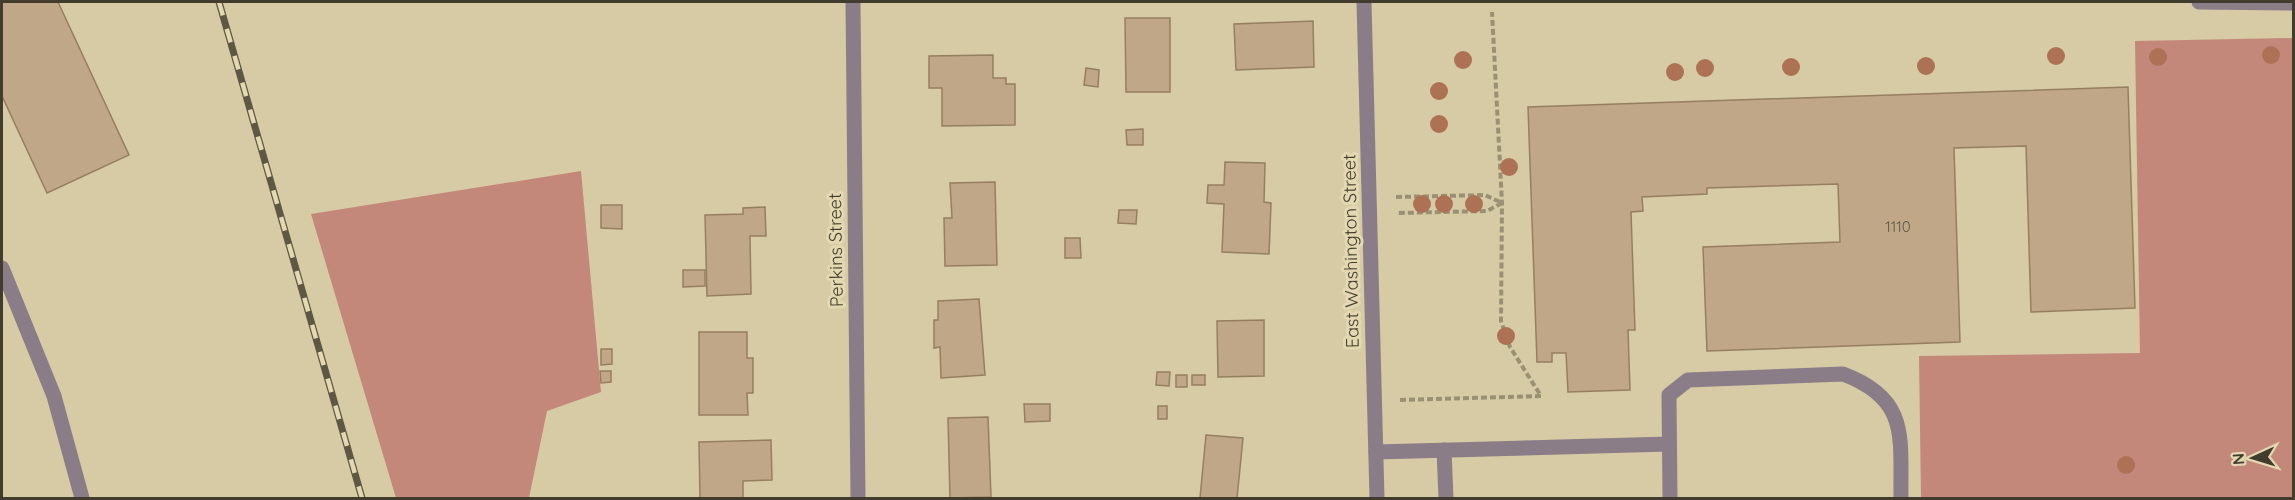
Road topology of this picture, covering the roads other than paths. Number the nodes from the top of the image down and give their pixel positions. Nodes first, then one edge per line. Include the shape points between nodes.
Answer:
1 (853, 2) edge
2 (1364, 2) edge
3 (2199, 2) edge
4 (2294, 3) edge
5 (2, 268) edge
6 (1669, 444) junction
7 (1444, 450) junction
8 (1376, 452) junction
9 (82, 498) edge
10 (858, 498) edge
11 (1377, 498) edge
12 (1446, 498) edge
13 (1670, 498) edge
14 (1901, 498) edge

1 - 10 street, Perkins Street
2 - 8 street, East Washington Street
3 - 4 street
5 - 9 street via 54,396
6 - 7 street
6 - 13 street
6 - 14 street via 1669,395 1688,380 1843,374 1866,383 1887,400 1899,425
7 - 8 street
7 - 12 street
8 - 11 street, East Washington Street

